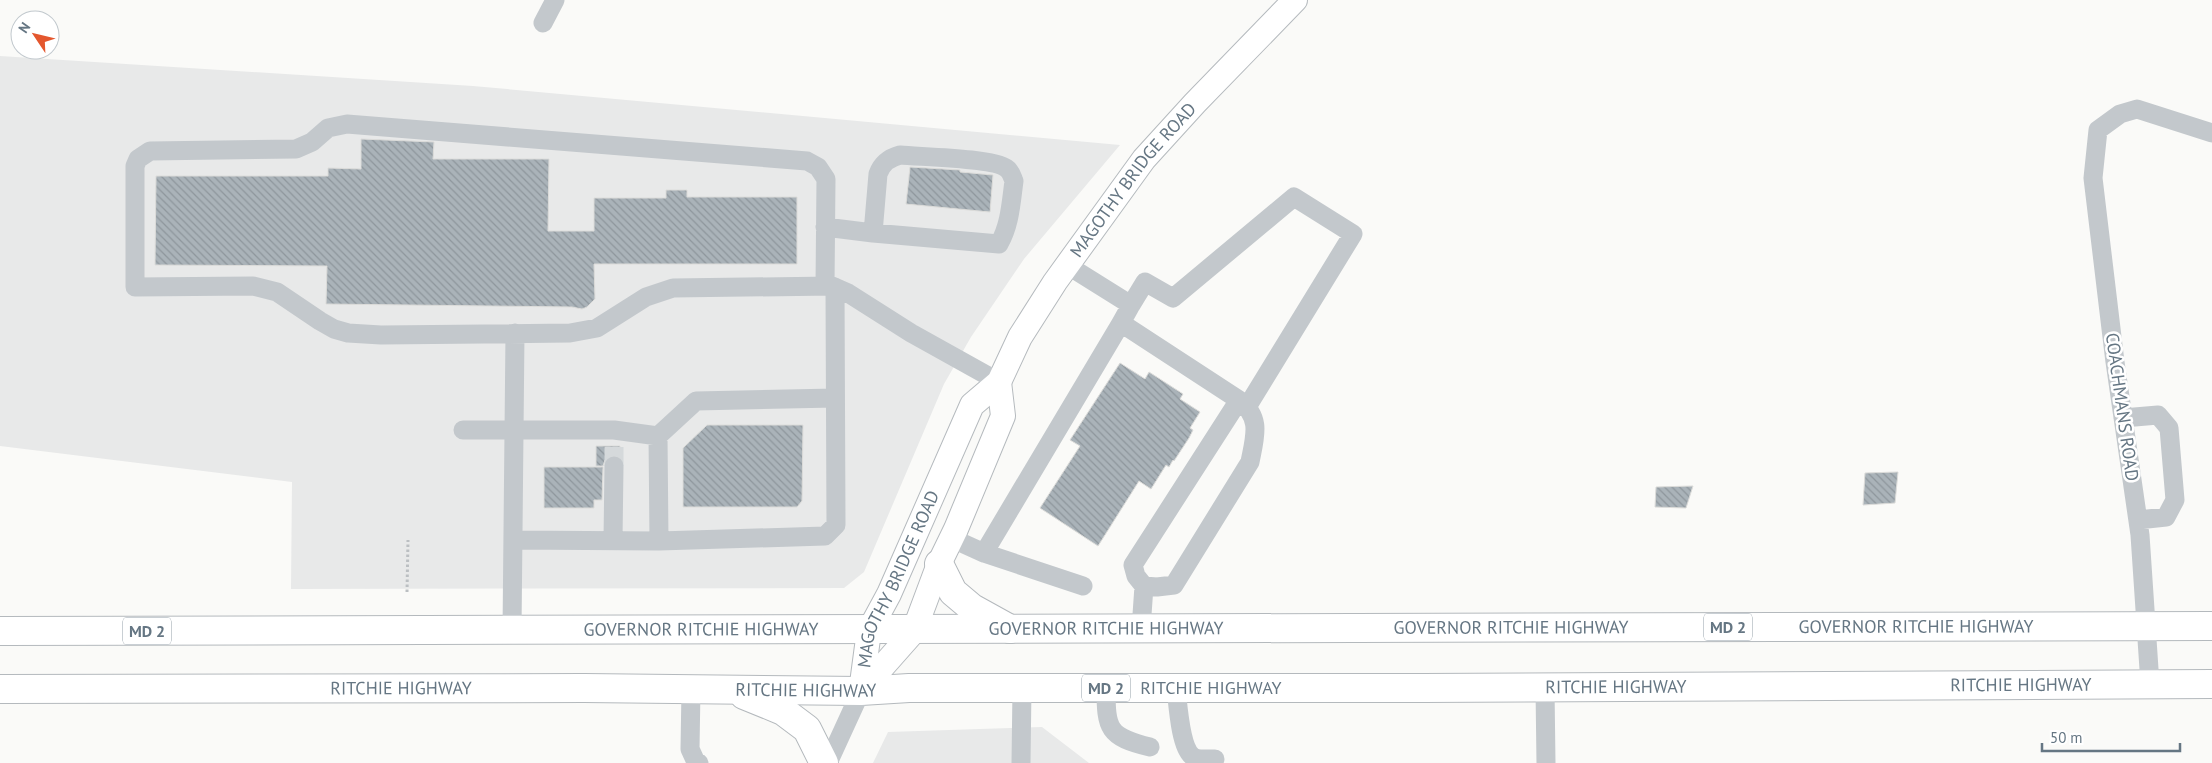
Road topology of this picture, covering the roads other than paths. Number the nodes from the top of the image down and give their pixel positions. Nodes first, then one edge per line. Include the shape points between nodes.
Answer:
1 (555, 0) edge
2 (1294, 0) edge
3 (543, 23) dead end
4 (2212, 133) edge
5 (825, 227) junction
6 (872, 233) junction
7 (1067, 265) junction
8 (830, 287) junction
9 (1131, 305) junction
10 (1121, 322) junction
11 (514, 334) junction
12 (999, 382) junction
13 (835, 398) junction
14 (1243, 403) junction
15 (2124, 418) junction
16 (463, 430) dead end
17 (514, 430) junction
18 (658, 436) junction
19 (614, 466) tunnel mouth
20 (2138, 520) junction
21 (951, 538) junction
22 (513, 540) junction
23 (613, 540) junction
24 (659, 541) junction
25 (984, 553) junction
26 (939, 564) junction
27 (1083, 586) dead end
28 (1144, 586) junction
29 (2147, 626) junction
30 (2212, 626) edge
31 (1141, 629) junction
32 (1011, 630) junction
33 (0, 631) edge
34 (512, 631) junction
35 (869, 631) junction
36 (914, 631) junction
37 (2150, 684) junction
38 (2212, 684) edge
39 (1022, 688) junction
40 (1106, 688) junction
41 (1176, 688) junction
42 (1545, 688) junction
43 (0, 689) edge
44 (691, 689) junction
45 (731, 690) junction
46 (861, 691) junction
47 (1150, 746) dead end
48 (1215, 759) dead end
49 (699, 763) edge
50 (824, 763) edge
51 (828, 763) edge
52 (1021, 763) edge
53 (1546, 763) edge

1 - 3 street
2 - 7 main road, MAGOTHY BRIDGE ROAD via 1170,129 1119,192
4 - 15 street, COACHMANS ROAD via 2137,109 2120,114 2098,130 2093,178
5 - 6 street
5 - 8 street
5 - 11 street via 826,179 818,166 807,161 347,124 328,128 312,142 296,149 160,150 144,153 138,159 134,287 266,288 334,329 348,333
6 - 6 street via 878,174 890,157 900,155 990,163 1006,168 1012,176 1014,182 1006,233 999,244
7 - 9 street
7 - 12 main road, MAGOTHY BRIDGE ROAD via 1020,337
8 - 11 street via 673,288 646,297 596,328 570,333
8 - 12 street
8 - 13 street
9 - 10 street
9 - 14 street via 1146,282 1173,298 1294,197 1352,234
10 - 14 street
10 - 25 street
11 - 17 street
12 - 21 main road, MAGOTHY BRIDGE ROAD via 1003,416
12 - 35 main road, MAGOTHY BRIDGE ROAD via 972,405 889,594
13 - 18 street via 696,401
13 - 24 street via 836,526 825,536
14 - 28 street via 1133,565
14 - 28 street via 1255,421 1250,462 1174,586
15 - 20 street, COACHMANS ROAD
15 - 20 street via 2158,416 2169,428 2174,500 2166,517
16 - 17 street
17 - 18 street via 614,438
17 - 22 street
18 - 24 street
19 - 23 street
20 - 29 street, COACHMANS ROAD
21 - 25 street
21 - 26 main road, MAGOTHY BRIDGE ROAD
22 - 23 street
22 - 34 street
23 - 24 street
25 - 27 street
26 - 32 highway via 953,592 972,608
26 - 36 main road, MAGOTHY BRIDGE ROAD
28 - 31 street
29 - 30 highway, GOVERNOR RITCHIE HIGHWAY / MD 2
29 - 31 highway, GOVERNOR RITCHIE HIGHWAY / MD 2
29 - 37 street, COACHMANS ROAD
31 - 32 highway, GOVERNOR RITCHIE HIGHWAY / MD 2
32 - 36 highway, GOVERNOR RITCHIE HIGHWAY / MD 2
33 - 34 highway, GOVERNOR RITCHIE HIGHWAY / MD 2
34 - 35 highway, GOVERNOR RITCHIE HIGHWAY / MD 2
35 - 36 highway, GOVERNOR RITCHIE HIGHWAY / MD 2
35 - 46 main road, MAGOTHY BRIDGE ROAD
36 - 46 main road, MAGOTHY BRIDGE ROAD
37 - 38 highway, RITCHIE HIGHWAY / MD 2
37 - 42 highway, RITCHIE HIGHWAY / MD 2
39 - 40 highway, RITCHIE HIGHWAY / MD 2
39 - 46 highway, RITCHIE HIGHWAY / MD 2
39 - 52 street
40 - 41 highway, RITCHIE HIGHWAY / MD 2
40 - 47 street via 1106,717 1111,728 1125,741
41 - 42 highway, RITCHIE HIGHWAY / MD 2
41 - 48 street via 1187,748 1195,758
42 - 53 street
43 - 44 highway, RITCHIE HIGHWAY / MD 2
44 - 45 highway, RITCHIE HIGHWAY / MD 2
44 - 49 street via 690,749
45 - 46 highway, RITCHIE HIGHWAY / MD 2
45 - 50 highway via 782,711 808,729
46 - 51 street

